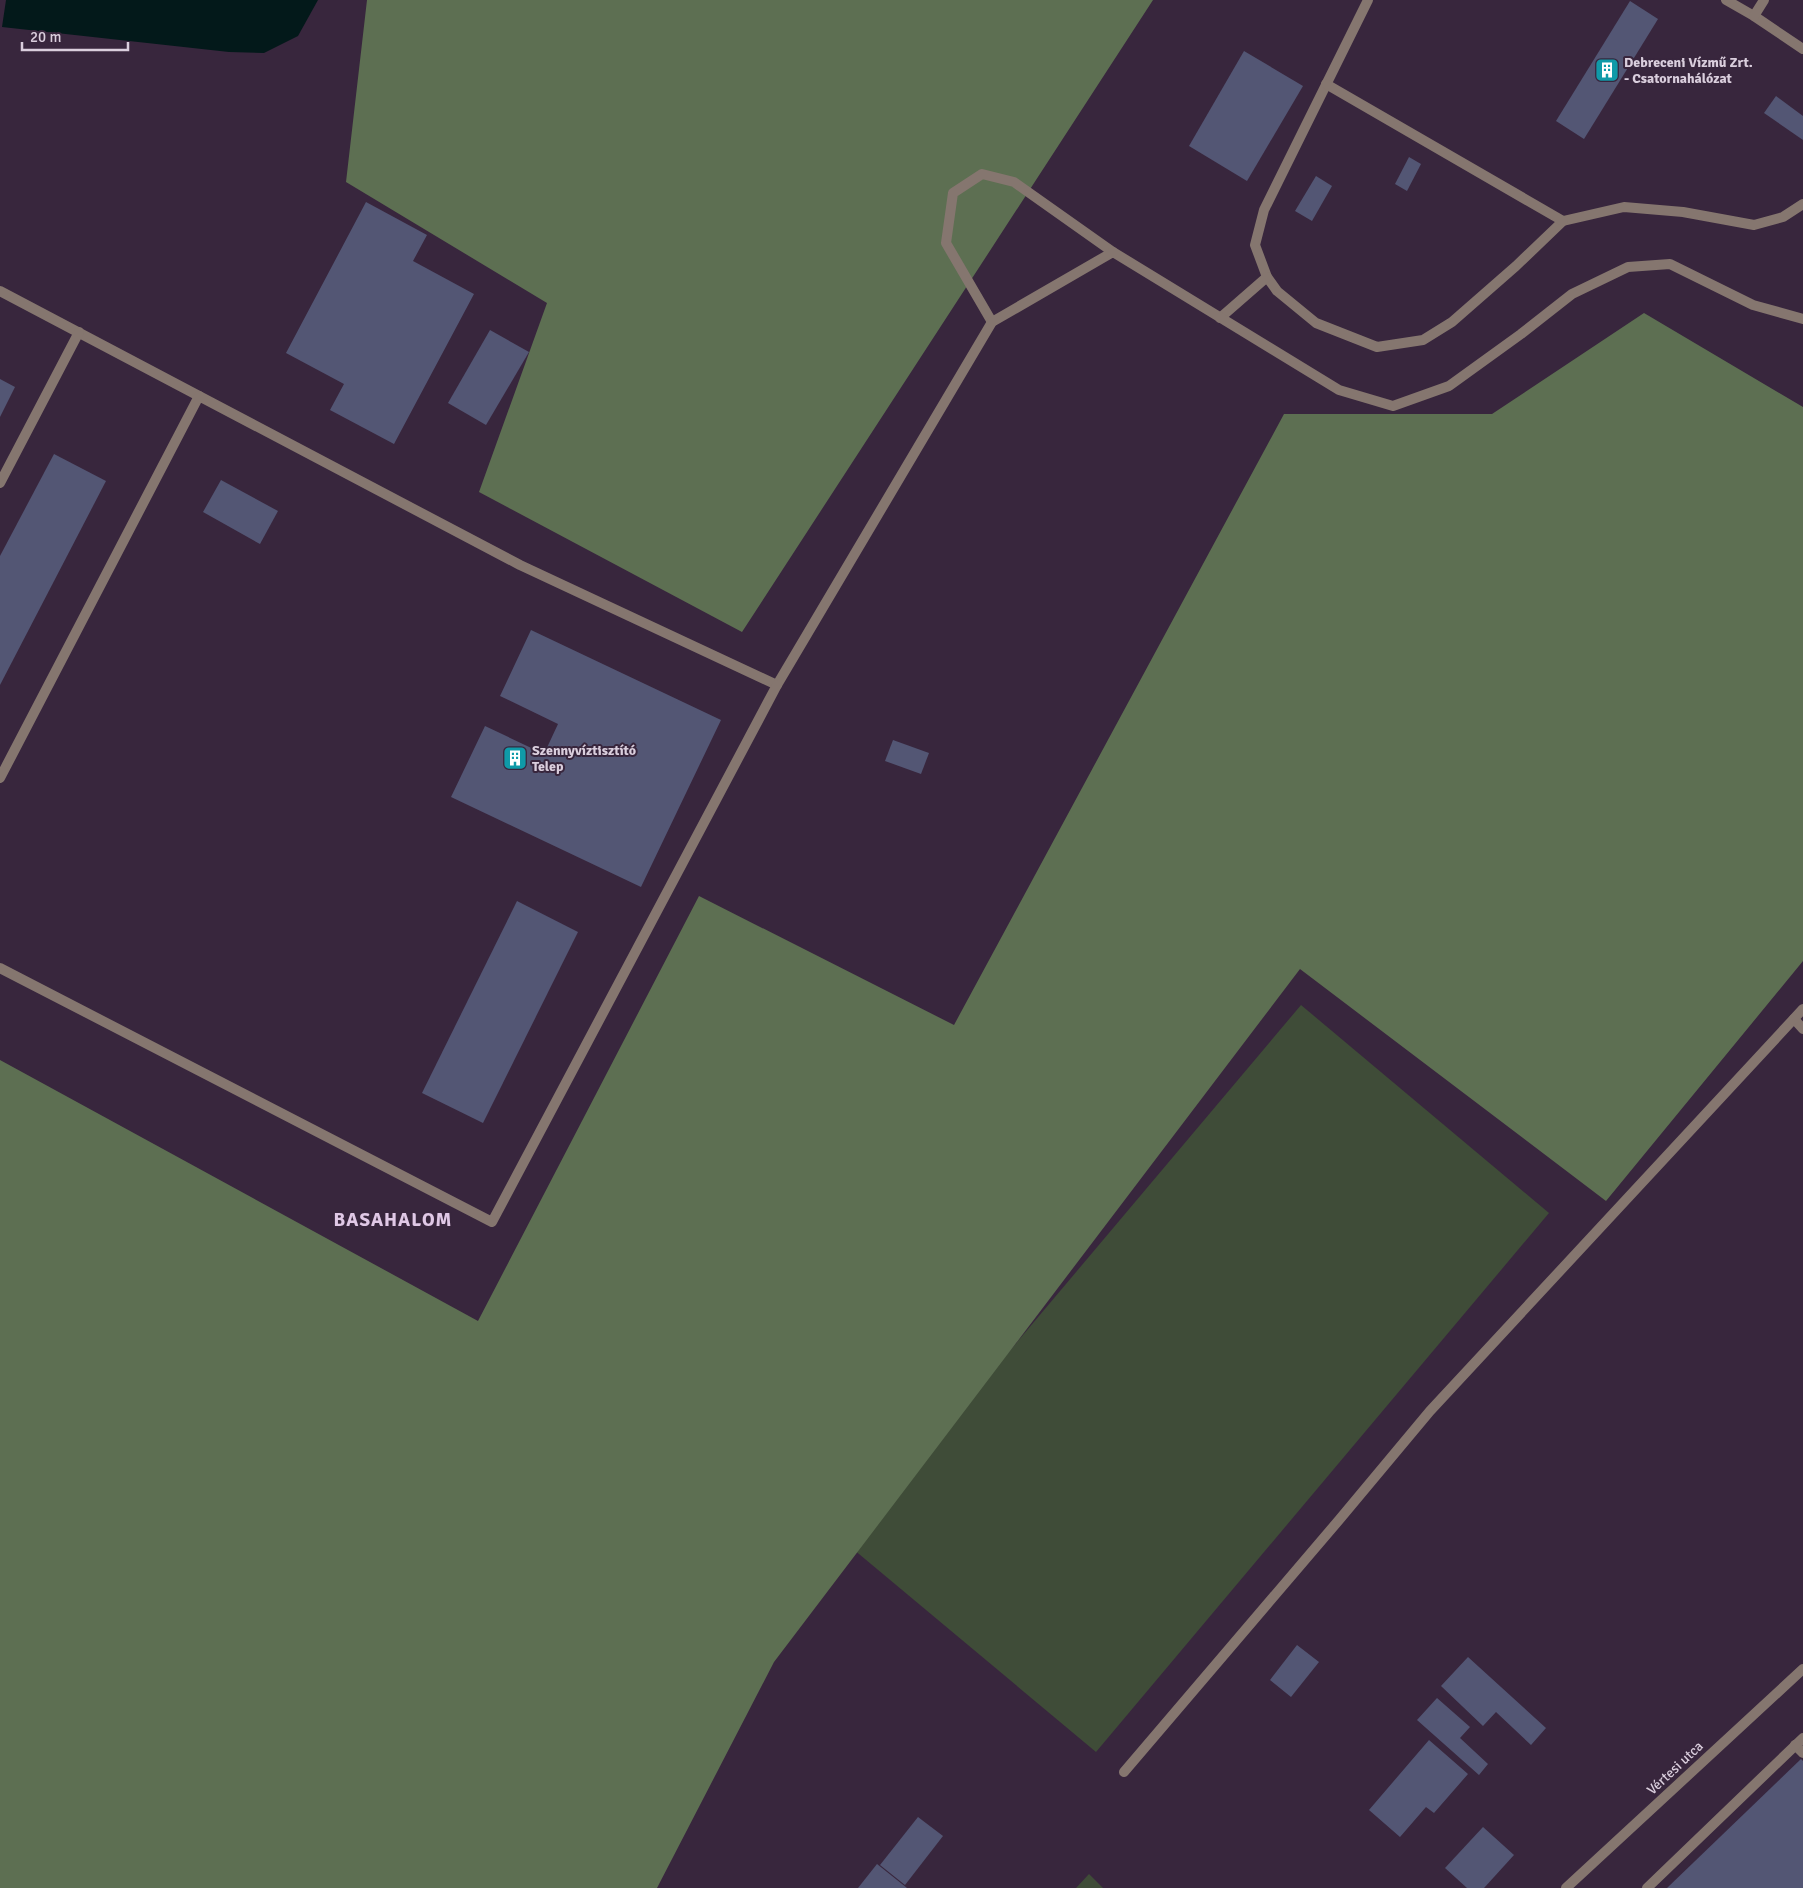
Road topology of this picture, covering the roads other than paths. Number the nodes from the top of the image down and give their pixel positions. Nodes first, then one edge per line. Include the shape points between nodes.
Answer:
1 (1368, 0) edge
2 (1726, 0) edge
3 (1764, 0) edge
4 (1754, 16) junction
5 (1803, 49) edge
6 (1326, 84) junction
7 (1803, 204) edge
8 (1563, 221) junction
9 (1113, 252) junction
10 (1267, 277) junction
11 (0, 291) edge
12 (1220, 318) junction
13 (1803, 319) edge
14 (992, 322) junction
15 (79, 332) junction
16 (199, 396) junction
17 (0, 483) edge
18 (776, 685) junction
19 (0, 778) edge
20 (0, 968) edge
21 (1803, 1009) edge
22 (1794, 1019) junction
23 (1803, 1029) edge
24 (1803, 1669) edge
25 (1801, 1745) edge
26 (1124, 1772) dead end
27 (1566, 1888) edge
28 (1647, 1888) edge

1 - 6 street
2 - 4 street
3 - 4 street
4 - 5 street
6 - 8 street
6 - 10 street via 1264,210 1255,245
7 - 8 street via 1783,217 1754,225 1683,212 1624,207
8 - 10 street via 1452,322 1423,340 1377,347 1316,323 1277,291
9 - 12 street
9 - 14 street
9 - 14 street via 1014,182 982,174 953,193 946,243
10 - 12 street
11 - 15 street
12 - 13 street via 1339,390 1393,406 1449,386 1572,294 1628,267 1670,264 1753,305
14 - 18 street
15 - 16 street
15 - 17 street
16 - 18 street via 520,565
16 - 19 street
18 - 20 street via 492,1222
21 - 22 street
22 - 23 street
22 - 26 street via 1430,1411
24 - 27 street, Vértesi utca
25 - 28 street

